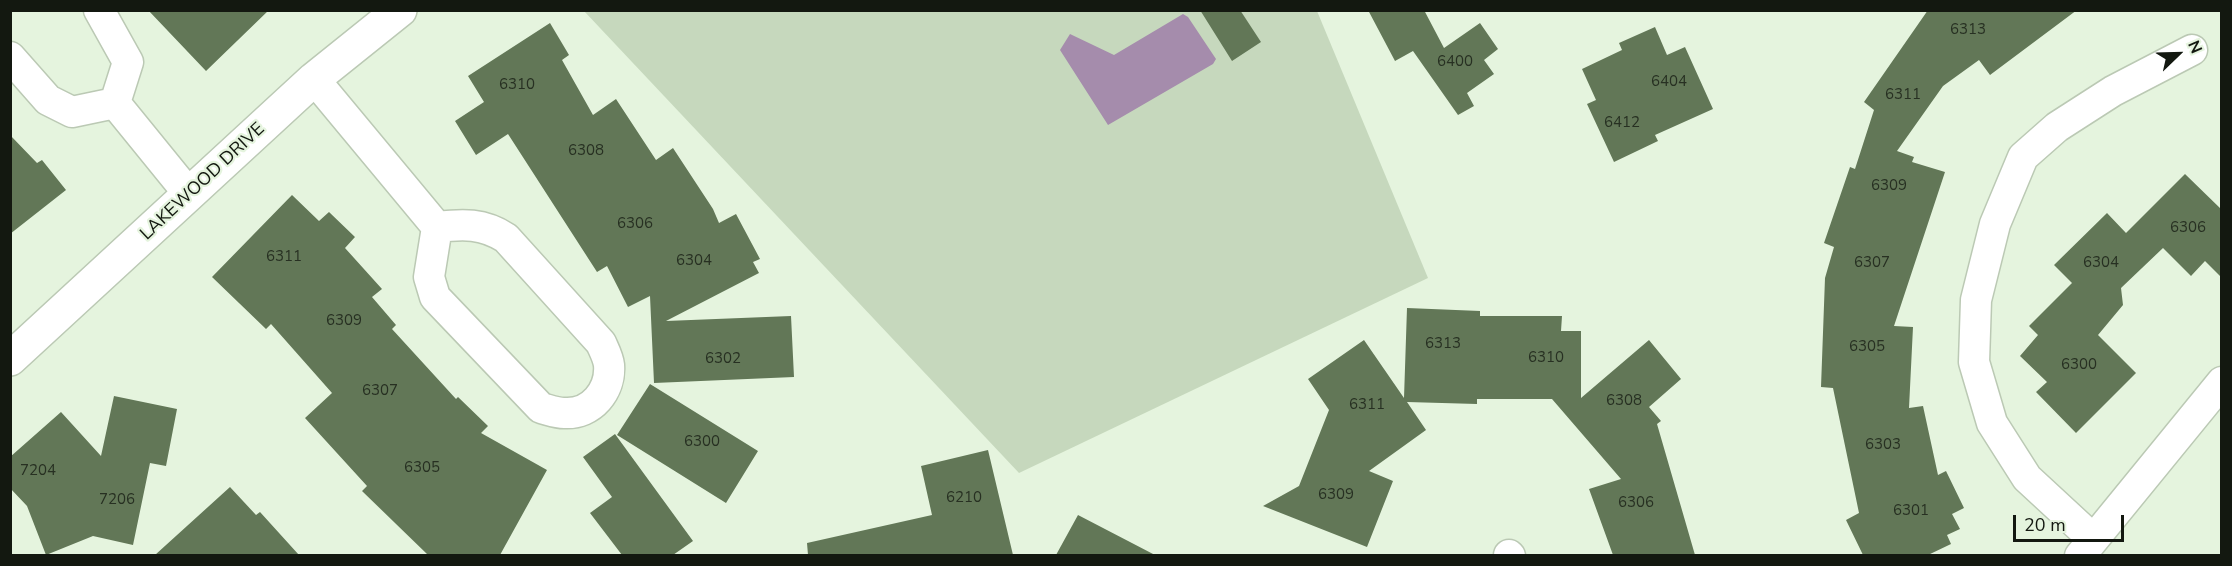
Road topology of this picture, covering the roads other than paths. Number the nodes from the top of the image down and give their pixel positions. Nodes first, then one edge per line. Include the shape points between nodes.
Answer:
1 (99, 10) edge
2 (400, 10) edge
3 (2192, 50) dead end
4 (10, 57) edge
5 (314, 79) junction
6 (115, 103) junction
7 (189, 194) junction
8 (437, 227) junction
9 (10, 358) edge
10 (2222, 382) edge
11 (2087, 547) edge

1 - 6 street via 128,62
2 - 5 street, LAKEWOOD DRIVE
3 - 11 street via 2113,91 2057,128 2023,157 1995,224 1976,300 1974,362 1992,423 2027,478
4 - 6 street via 48,100 72,112
5 - 7 street, LAKEWOOD DRIVE
5 - 8 street
6 - 7 street
7 - 9 street, LAKEWOOD DRIVE
8 - 8 street via 429,277 435,297 541,408 566,414 585,410 599,398 609,383 609,362 601,343 506,238 491,228 465,224
10 - 11 street

